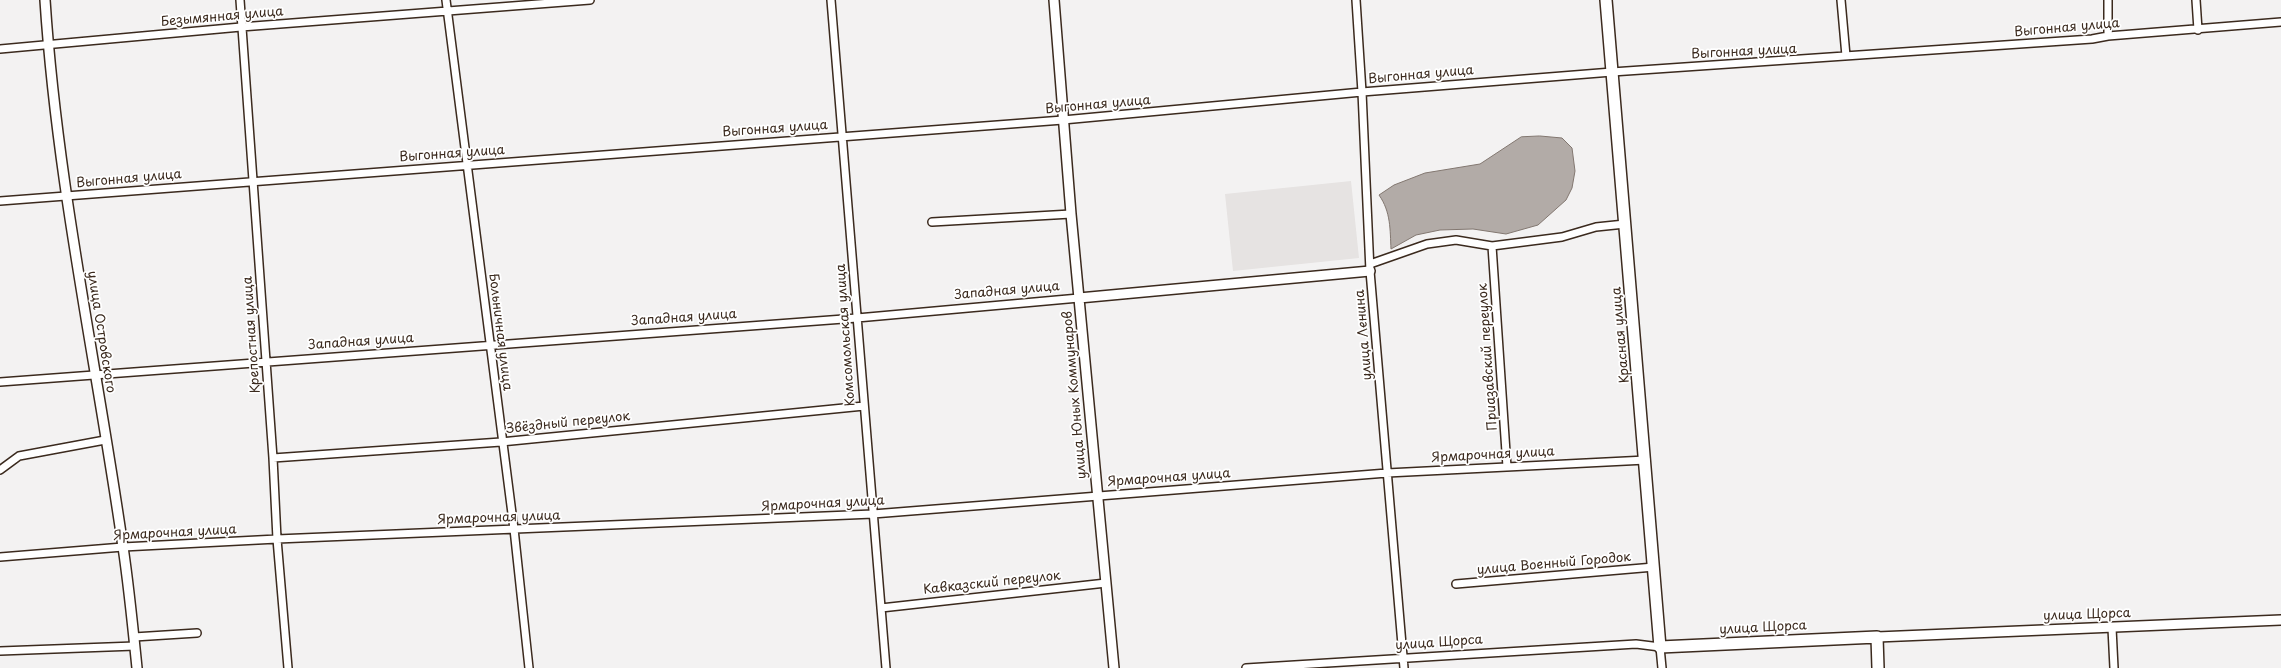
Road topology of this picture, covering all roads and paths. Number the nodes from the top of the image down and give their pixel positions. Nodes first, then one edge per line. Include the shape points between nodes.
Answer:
1 (45, 0) edge
2 (240, 0) edge
3 (446, 0) edge
4 (590, 0) edge
5 (831, 0) edge
6 (1054, 0) edge
7 (1356, 0) edge
8 (1606, 0) edge
9 (1841, 0) edge
10 (2108, 0) edge
11 (2196, 0) edge
12 (447, 11) junction
13 (2281, 22) edge
14 (241, 27) junction
15 (2198, 30) junction
16 (2108, 36) junction
17 (48, 45) junction
18 (0, 49) edge
19 (1846, 56) junction
20 (1612, 72) junction
21 (1362, 92) junction
22 (1063, 120) junction
23 (843, 136) junction
24 (466, 165) junction
25 (253, 180) junction
26 (66, 196) junction
27 (0, 201) edge
28 (1071, 214) junction
29 (932, 222) dead end
30 (1625, 224) junction
31 (1492, 246) junction
32 (1370, 268) junction
33 (1079, 298) junction
34 (857, 318) junction
35 (490, 346) junction
36 (266, 362) junction
37 (95, 375) junction
38 (0, 382) edge
39 (864, 406) junction
40 (105, 440) junction
41 (501, 442) junction
42 (273, 458) junction
43 (1646, 460) junction
44 (1507, 467) junction
45 (0, 470) edge
46 (1388, 473) junction
47 (1098, 495) junction
48 (873, 514) junction
49 (514, 529) junction
50 (277, 539) junction
51 (123, 547) junction
52 (0, 557) edge
53 (1654, 567) junction
54 (1106, 583) junction
55 (1456, 584) dead end
56 (881, 608) junction
57 (2281, 620) edge
58 (2112, 628) junction
59 (197, 633) dead end
60 (1877, 637) junction
61 (134, 641) junction
62 (1660, 647) junction
63 (0, 651) edge
64 (1403, 659) junction
65 (137, 668) edge
66 (288, 668) edge
67 (529, 668) edge
68 (886, 668) edge
69 (1114, 668) edge
70 (1246, 668) edge
71 (1404, 668) edge
72 (1662, 668) edge
73 (1878, 668) edge
74 (2114, 668) edge

1 - 17 street, улица Островского
2 - 14 street, Крепостная улица
3 - 12 street, Больничная улица
4 - 12 street, Безымянная улица
5 - 23 street, Комсомольская улица
6 - 22 street, улица Юных Коммунаров
7 - 21 street, улица Ленина
8 - 20 main road, Красная улица
9 - 19 street
10 - 16 street
11 - 15 street
12 - 14 street, Безымянная улица
12 - 24 street, Больничная улица
13 - 15 street, Выгонная улица
14 - 17 street, Безымянная улица
14 - 25 street, Крепостная улица
15 - 16 street, Выгонная улица
16 - 19 street, Выгонная улица via 2092,40
17 - 18 street, Безымянная улица
17 - 26 street, улица Островского
19 - 20 street, Выгонная улица
20 - 21 street, Выгонная улица
20 - 30 main road, Красная улица
21 - 22 street, Выгонная улица
21 - 32 street, улица Ленина
22 - 23 street, Выгонная улица
22 - 28 street, улица Юных Коммунаров
23 - 24 street, Выгонная улица
23 - 34 street, Комсомольская улица
24 - 25 street, Выгонная улица
24 - 35 street, Больничная улица
25 - 26 street, Выгонная улица
25 - 36 street, Крепостная улица
26 - 27 street, Выгонная улица
26 - 37 street, улица Островского
28 - 29 street
28 - 33 street, улица Юных Коммунаров
30 - 31 street via 1596,227 1562,237
30 - 43 main road, Красная улица
31 - 32 street via 1456,240 1427,244
31 - 44 street, Приазавский переулок
32 - 33 street, Западная улица
32 - 46 street, улица Ленина
33 - 34 street, Западная улица
33 - 47 street, улица Юных Коммунаров
34 - 35 street, Западная улица
34 - 39 street, Комсомольская улица
35 - 36 street, Западная улица
35 - 41 street, Больничная улица
36 - 37 street, Западная улица
36 - 42 street, Крепостная улица
37 - 38 street, Западная улица
37 - 40 street, улица Островского
39 - 41 street, Звёздный переулок
39 - 48 street, Комсомольская улица
40 - 45 street via 19,456
40 - 51 street, улица Островского
41 - 42 street, Звёздный переулок
41 - 49 street, Больничная улица
42 - 50 street, Крепостная улица
43 - 44 street, Ярмарочная улица
43 - 53 main road, Красная улица
44 - 46 street, Ярмарочная улица
46 - 47 street, Ярмарочная улица
46 - 64 street, улица Ленина
47 - 48 street, Ярмарочная улица
47 - 54 street, улица Юных Коммунаров
48 - 49 street, Ярмарочная улица
48 - 56 street, Комсомольская улица
49 - 50 street, Ярмарочная улица
49 - 67 street, Больничная улица
50 - 51 street, Ярмарочная улица
50 - 66 street, Крепостная улица
51 - 52 street, Ярмарочная улица
51 - 61 street, улица Островского
53 - 55 street, улица Военный Городок
53 - 62 main road, Красная улица
54 - 56 street, Кавказский переулок
54 - 69 street, улица Юных Коммунаров
56 - 68 street, Комсомольская улица
57 - 58 street, улица Щорса
58 - 60 street, улица Щорса
58 - 74 street
59 - 61 street
60 - 62 main road, улица Щорса
60 - 73 main road
61 - 63 street
61 - 65 street, улица Островского
62 - 64 street, улица Щорса via 1636,644
62 - 72 street, Красная улица
64 - 70 street, улица Щорса
64 - 71 street, улица Ленина

